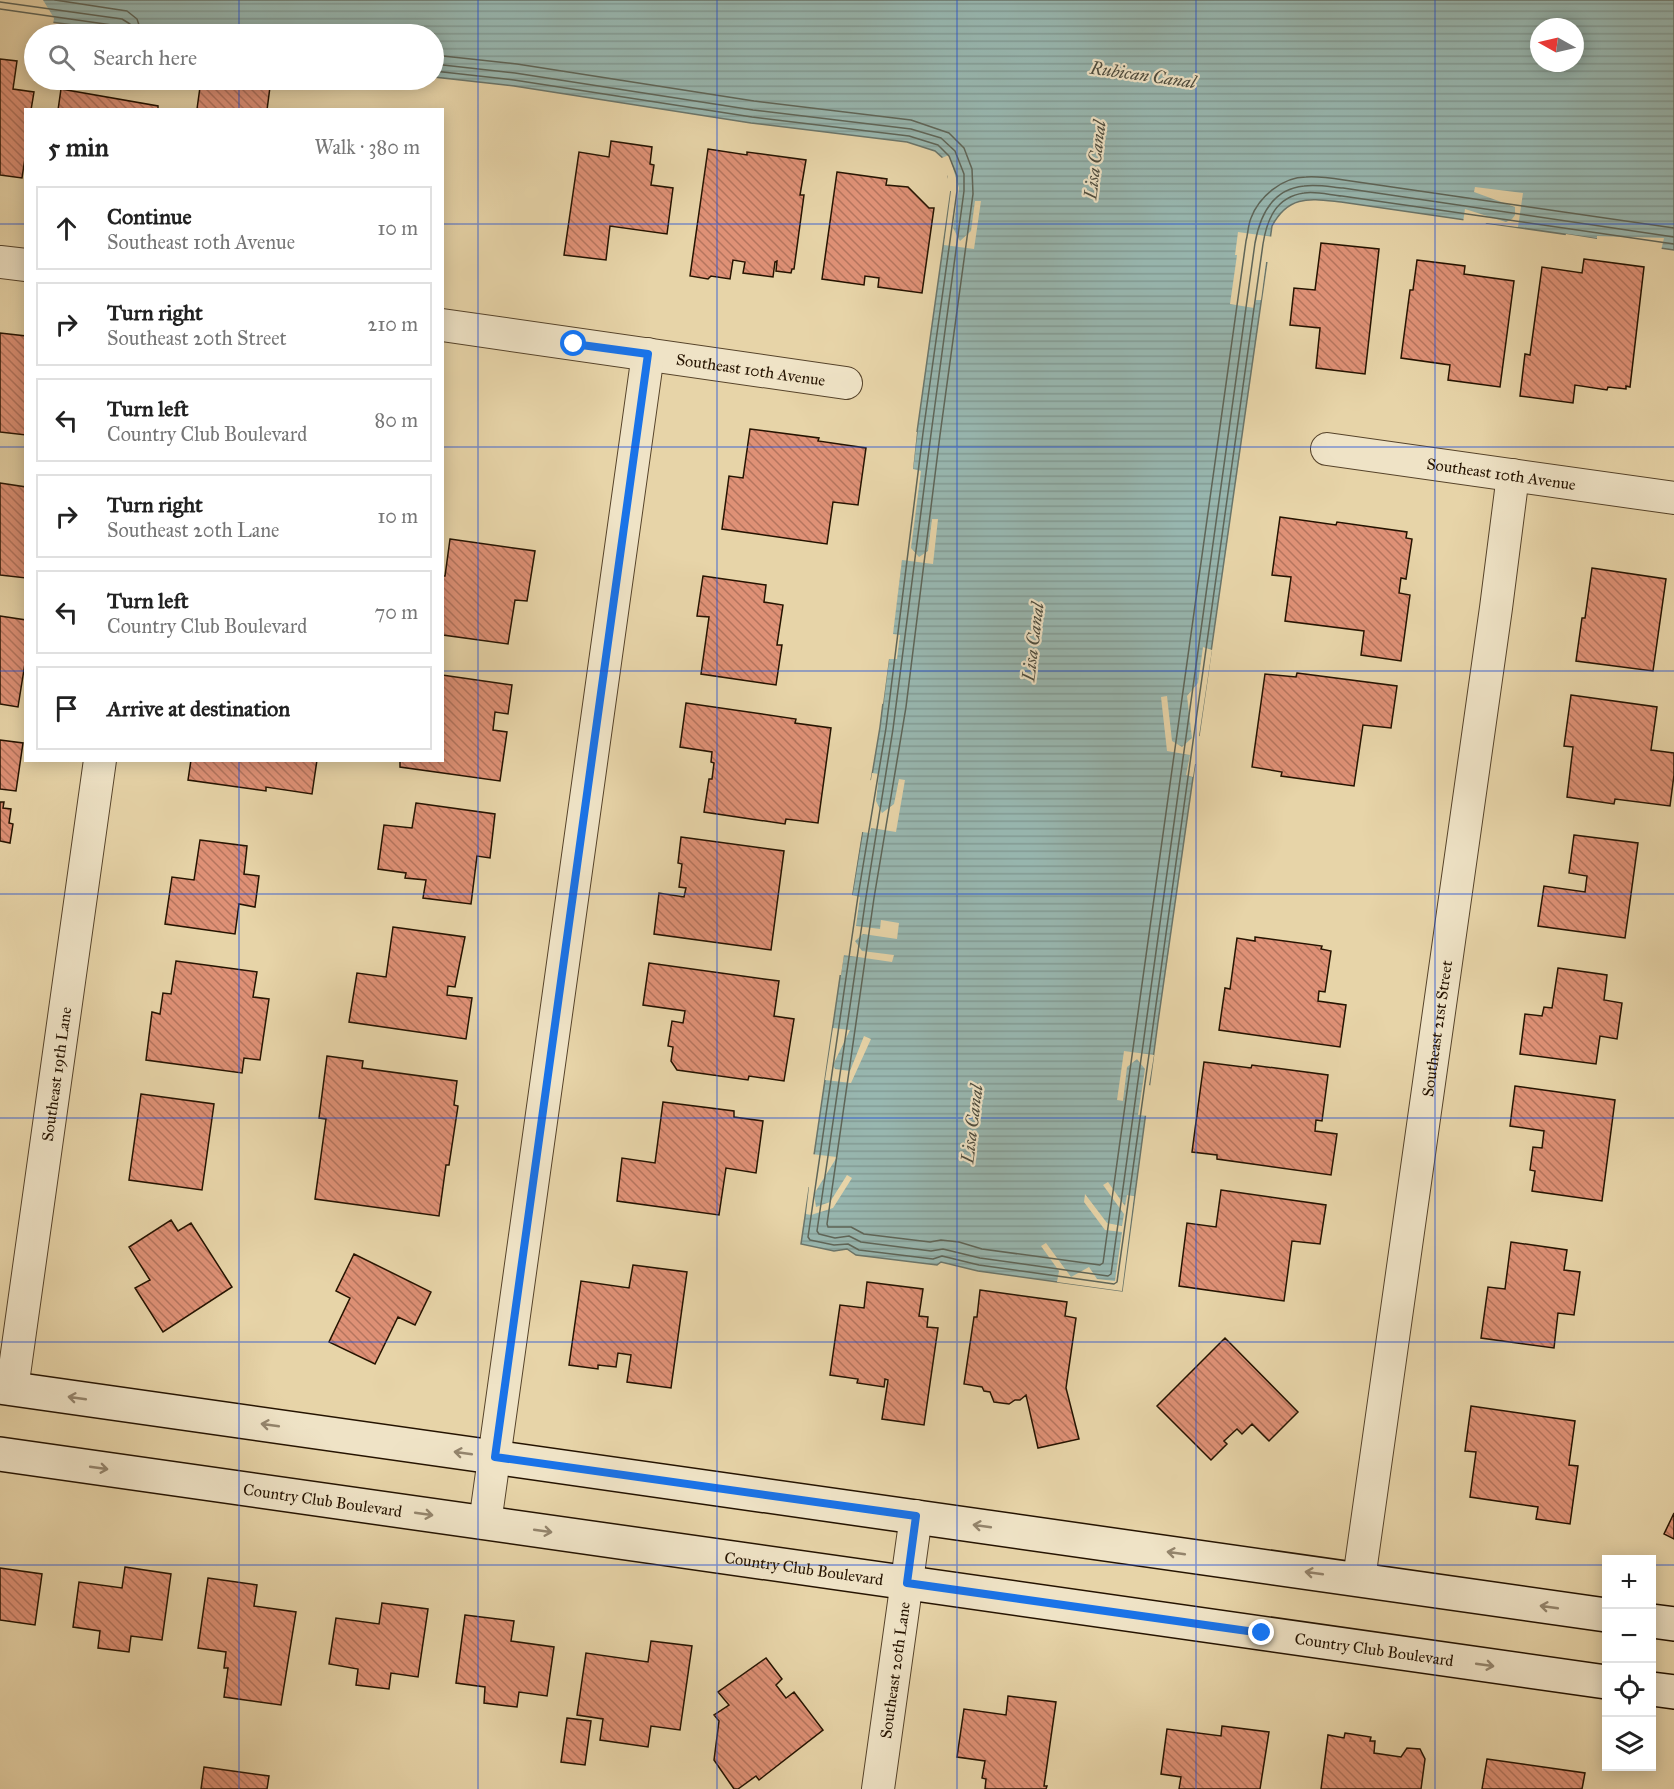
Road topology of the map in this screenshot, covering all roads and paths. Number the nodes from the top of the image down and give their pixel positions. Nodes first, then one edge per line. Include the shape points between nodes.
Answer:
1 (0, 262) edge
2 (24, 265) edge
3 (444, 325) edge
4 (648, 354) junction
5 (846, 383) dead end
6 (1327, 449) dead end
7 (1513, 475) junction
8 (1674, 498) edge
9 (100, 762) edge
10 (6, 1388) edge
11 (0, 1454) edge
12 (495, 1457) junction
13 (916, 1516) junction
14 (485, 1523) junction
15 (1359, 1579) junction
16 (907, 1583) junction
17 (1602, 1614) edge
18 (1656, 1622) edge
19 (1674, 1624) edge
20 (1602, 1681) edge
21 (1656, 1690) edge
22 (1674, 1692) edge
23 (878, 1789) edge

1 - 2 street
3 - 4 street, Southeast 10th Avenue
4 - 5 street, Southeast 10th Avenue
4 - 12 street
6 - 7 street, Southeast 10th Avenue
7 - 8 street, Southeast 10th Avenue
7 - 15 street, Southeast 21st Street
9 - 10 street, Southeast 19th Lane
12 -> 10 main road
11 -> 14 main road, Country Club Boulevard
12 - 13 main road
12 - 14 street
15 -> 13 main road
13 - 16 street, Southeast 20th Lane
14 -> 16 main road, Country Club Boulevard
17 -> 15 main road
16 -> 20 main road, Country Club Boulevard
16 - 23 street, Southeast 20th Lane
18 - 19 main road
21 - 22 main road

